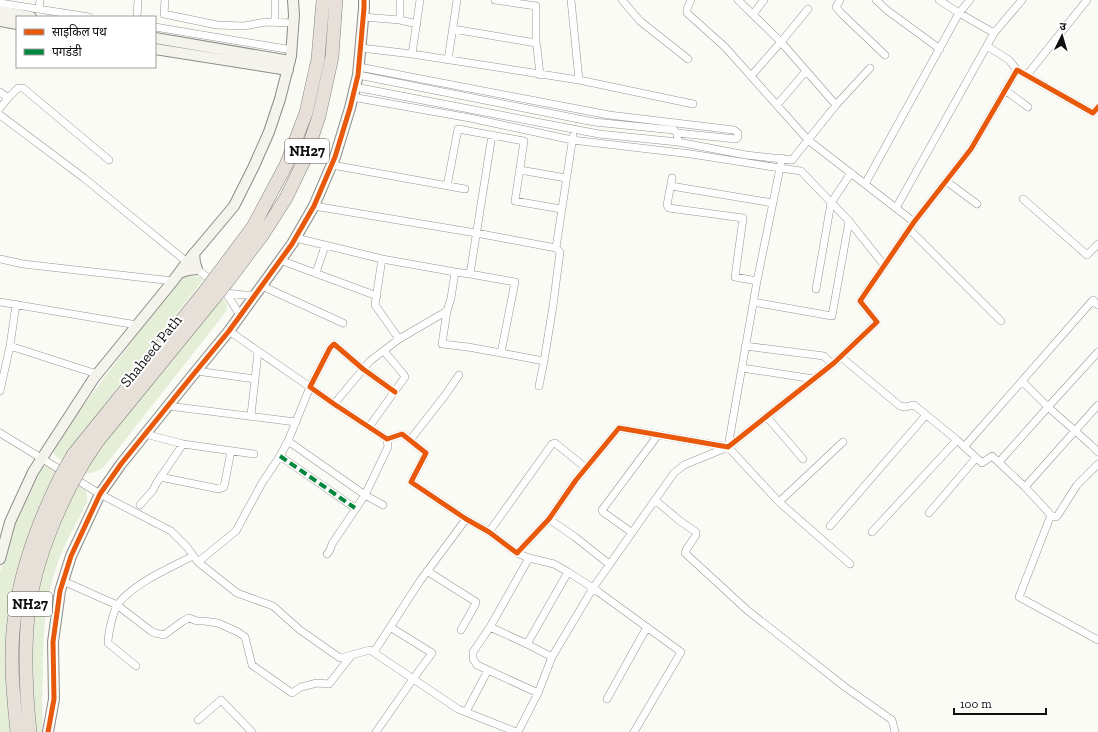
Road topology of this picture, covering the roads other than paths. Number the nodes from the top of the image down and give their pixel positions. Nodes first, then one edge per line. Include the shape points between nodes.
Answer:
1 (40, 0) edge
2 (138, 0) edge
3 (165, 0) edge
4 (275, 0) edge
5 (293, 0) edge
6 (322, 0) edge
7 (336, 0) edge
8 (364, 0) edge
9 (400, 0) edge
10 (420, 0) edge
11 (457, 0) edge
12 (495, 0) edge
13 (571, 0) edge
14 (622, 0) edge
15 (691, 0) edge
16 (738, 0) edge
17 (764, 0) edge
18 (840, 0) edge
19 (876, 0) edge
20 (939, 0) edge
21 (970, 0) edge
22 (1022, 0) edge
23 (1087, 0) edge
24 (0, 3) edge
25 (535, 3) edge
26 (39, 9) junction
27 (808, 9) dead end
28 (0, 11) edge
29 (959, 13) junction
30 (753, 14) junction
31 (26, 16) edge
32 (83, 16) edge
33 (137, 16) edge
34 (364, 17) junction
35 (400, 20) junction
36 (0, 21) edge
37 (275, 22) junction
38 (293, 23) junction
39 (16, 24) edge
40 (417, 24) junction
41 (156, 27) edge
42 (453, 29) junction
43 (994, 33) junction
44 (156, 38) edge
45 (781, 42) junction
46 (536, 43) junction
47 (987, 46) junction
48 (361, 48) junction
49 (940, 48) junction
50 (156, 49) edge
51 (292, 50) junction
52 (412, 54) junction
53 (885, 55) dead end
54 (688, 59) dead end
55 (448, 60) junction
56 (289, 66) junction
57 (870, 68) dead end
58 (1017, 70) junction
59 (358, 71) junction
60 (806, 71) junction
61 (540, 75) junction
62 (1027, 75) junction
63 (751, 76) junction
64 (579, 80) junction
65 (1005, 90) junction
66 (0, 92) edge
67 (354, 92) junction
68 (8, 98) junction
69 (693, 104) dead end
70 (777, 105) junction
71 (836, 105) junction
72 (1028, 107) dead end
73 (0, 108) edge
74 (1096, 112) edge
75 (0, 115) edge
76 (574, 129) junction
77 (677, 133) junction
78 (492, 135) junction
79 (572, 140) junction
80 (808, 140) junction
81 (678, 142) junction
82 (782, 158) junction
83 (109, 160) dead end
84 (332, 165) junction
85 (780, 168) junction
86 (520, 170) junction
87 (851, 173) junction
88 (566, 178) junction
89 (672, 178) dead end
90 (946, 181) junction
91 (865, 184) junction
92 (447, 186) junction
93 (670, 186) junction
94 (465, 189) dead end
95 (1023, 199) dead end
96 (773, 203) junction
97 (831, 203) junction
98 (977, 204) dead end
99 (314, 206) junction
100 (896, 208) junction
101 (561, 209) junction
102 (849, 221) junction
103 (914, 222) junction
104 (909, 229) junction
105 (476, 233) junction
106 (296, 238) junction
107 (1098, 244) edge
108 (325, 246) junction
109 (556, 248) junction
110 (194, 253) junction
111 (0, 259) edge
112 (382, 259) junction
113 (280, 260) junction
114 (884, 265) junction
115 (181, 271) junction
116 (200, 271) junction
117 (455, 272) junction
118 (316, 273) junction
119 (470, 274) junction
120 (757, 281) junction
121 (262, 286) junction
122 (218, 287) junction
123 (816, 289) dead end
124 (256, 295) junction
125 (376, 296) junction
126 (0, 302) edge
127 (753, 302) junction
128 (16, 304) junction
129 (1098, 305) edge
130 (447, 311) junction
131 (240, 315) junction
132 (1001, 321) dead end
133 (343, 323) dead end
134 (137, 325) junction
135 (229, 331) junction
136 (399, 339) junction
137 (10, 346) junction
138 (746, 346) junction
139 (384, 351) junction
140 (258, 352) junction
141 (1098, 352) edge
142 (501, 353) junction
143 (841, 357) junction
144 (544, 361) junction
145 (832, 364) junction
146 (742, 368) junction
147 (363, 369) junction
148 (196, 371) junction
149 (97, 374) junction
150 (459, 375) dead end
151 (255, 379) junction
152 (814, 379) junction
153 (1022, 381) junction
154 (539, 386) dead end
155 (310, 387) junction
156 (0, 391) edge
157 (395, 392) junction
158 (334, 404) junction
159 (1098, 405) edge
160 (168, 406) junction
161 (1048, 407) junction
162 (251, 415) junction
163 (926, 415) junction
164 (767, 417) junction
165 (296, 422) junction
166 (369, 427) junction
167 (1075, 431) junction
168 (0, 433) edge
169 (146, 434) junction
170 (658, 435) junction
171 (387, 439) junction
172 (410, 440) junction
173 (957, 440) junction
174 (288, 441) junction
175 (843, 442) dead end
176 (183, 444) junction
177 (728, 447) junction
178 (964, 447) junction
179 (231, 451) junction
180 (1098, 452) edge
181 (254, 454) dead end
182 (280, 456) junction
183 (42, 458) junction
184 (976, 458) junction
185 (803, 460) dead end
186 (999, 462) junction
187 (1098, 464) edge
188 (586, 468) junction
189 (160, 477) junction
190 (66, 480) junction
191 (1025, 487) junction
192 (100, 494) junction
193 (365, 495) junction
194 (654, 500) junction
195 (779, 502) junction
196 (140, 505) dead end
197 (383, 505) dead end
198 (355, 508) junction
199 (929, 513) dead end
200 (1051, 515) junction
201 (466, 519) junction
202 (548, 519) junction
203 (830, 526) dead end
204 (489, 532) junction
205 (631, 532) junction
206 (872, 532) dead end
207 (517, 553) junction
208 (327, 554) dead end
209 (193, 556) junction
210 (529, 558) junction
211 (0, 559) edge
212 (198, 562) junction
213 (609, 564) junction
214 (850, 564) dead end
215 (427, 571) junction
216 (568, 572) junction
217 (63, 581) junction
218 (593, 588) junction
219 (117, 606) junction
220 (390, 627) junction
221 (490, 627) junction
222 (647, 627) junction
223 (461, 630) dead end
224 (1098, 640) edge
225 (527, 644) junction
226 (374, 652) junction
227 (351, 656) junction
228 (552, 657) junction
229 (136, 666) dead end
230 (488, 670) junction
231 (413, 679) junction
232 (538, 693) junction
233 (607, 699) dead end
234 (466, 712) junction
235 (198, 720) dead end
236 (17, 732) edge
237 (30, 732) edge
238 (48, 732) edge
239 (252, 732) edge
240 (376, 732) edge
241 (517, 732) edge
242 (634, 732) edge
243 (895, 732) edge

1 - 26 street
2 - 33 street
3 - 37 street via 164,14 217,25 244,26
4 - 37 street
5 - 38 street
6 - 122 highway, Shaheed Path / NH27 via 318,59 306,112 286,165
7 - 122 highway, Shaheed Path / NH27 via 332,57 319,116 304,161 286,198 263,234
8 - 34 street
9 - 35 street
10 - 40 street
11 - 42 street
12 - 25 street
13 - 64 street
14 - 54 street via 640,21
15 - 63 street via 687,13 725,47
16 - 30 street
17 - 30 street
18 - 53 street via 836,7
19 - 49 street
20 - 29 street
21 - 29 street
22 - 43 street
23 - 62 street
24 - 26 street
25 - 46 street
26 - 32 street
27 - 45 street
28 - 31 street
29 - 43 street
29 - 49 street
30 - 45 street
34 - 35 street
34 - 48 street
35 - 40 street
36 - 39 street
37 - 38 street
38 - 51 street
40 - 52 street
41 - 51 street
42 - 46 street
42 - 55 street
43 - 47 street
44 - 56 street
45 - 60 street
45 - 63 street
46 - 61 street
47 - 58 street via 1009,60
47 - 100 street
48 - 52 street
48 - 59 street
49 - 91 street
50 - 56 street via 212,59
51 - 56 street
52 - 55 street
55 - 61 street
56 - 110 street via 269,132 234,206
57 - 71 street
58 - 62 street
58 - 65 street
59 - 67 street
59 - 77 street via 594,122 674,130
59 - 77 street via 609,115 734,130 738,137 736,139
60 - 70 street
60 - 71 street
61 - 64 street
62 - 74 street
63 - 70 street
64 - 69 street
65 - 72 street
65 - 90 street via 971,149
66 - 68 street
67 - 76 street
67 - 79 street
67 - 84 street
68 - 73 street
68 - 83 street via 18,88 23,88
70 - 80 street
71 - 80 street
75 - 115 street via 84,178
76 - 79 street
76 - 81 street
77 - 81 street
78 - 86 street via 524,141
78 - 92 street via 458,129
78 - 105 street
79 - 85 street via 691,154
79 - 88 street
80 - 82 street via 792,160
80 - 87 street
81 - 82 street
82 - 85 street
84 - 92 street
84 - 99 street
85 - 96 street
85 - 97 street via 801,171
86 - 88 street
86 - 101 street via 515,201
87 - 91 street
87 - 97 street
88 - 101 street
89 - 93 street
90 - 98 street
90 - 103 street
91 - 100 street
92 - 94 street
93 - 96 street
93 - 120 street via 667,205 669,208 743,218 735,277
95 - 107 street via 1088,255
96 - 120 street
97 - 102 street
97 - 123 street
99 - 105 street
99 - 106 street
100 - 103 street
101 - 109 street
102 - 114 street
102 - 127 street via 832,316
103 - 104 street
104 - 114 street
104 - 132 street
105 - 109 street
105 - 119 street
106 - 108 street
106 - 113 street
108 - 112 street
108 - 118 street
109 - 144 street via 560,252
110 - 115 street
110 - 116 street
111 - 115 street via 23,264
112 - 117 street
112 - 125 street
113 - 118 street
113 - 121 street
114 - 143 street via 860,301 878,322
115 - 116 street
115 - 134 street
116 - 122 street
117 - 119 street
117 - 130 street
118 - 125 street
119 - 142 street via 515,282
120 - 127 street
121 - 124 street
121 - 133 street
122 - 124 street via 244,295
122 - 131 street
122 - 190 highway, Shaheed Path / NH27, bridge via 87,437 79,458
124 - 131 street
125 - 136 street via 375,305
126 - 128 street
127 - 138 street
128 - 134 street
128 - 137 street
129 - 153 street via 1093,300
130 - 136 street
130 - 142 street via 442,344
131 - 135 street
134 - 149 street
135 - 140 street
135 - 148 street
136 - 139 street
137 - 149 street
137 - 156 street
138 - 145 street via 824,356
138 - 146 street
139 - 147 street
139 - 157 street via 404,374
140 - 151 street
140 - 155 street
141 - 161 street
142 - 144 street
143 - 145 street
143 - 163 street via 900,406 914,405
144 - 154 street
145 - 152 street
146 - 152 street
146 - 177 street
147 - 155 street via 334,344
147 - 157 street
147 - 158 street
148 - 151 street
148 - 160 street
149 - 183 street
150 - 172 street
151 - 162 street
152 - 164 street
153 - 161 street
153 - 178 street
155 - 158 street
155 - 165 street
157 - 166 street
158 - 166 street
159 - 167 street
160 - 162 street
160 - 169 street
161 - 167 street
161 - 186 street
162 - 165 street
163 - 173 street
163 - 203 street
164 - 177 street
164 - 185 street
165 - 174 street
166 - 171 street
167 - 180 street
167 - 191 street
168 - 183 street
169 - 176 street
169 - 192 street
170 - 177 street
170 - 188 street via 619,428
170 - 205 street via 602,510
171 - 172 street via 402,434
171 - 193 street via 388,447
172 - 201 street via 426,453 411,482
173 - 178 street
173 - 206 street
174 - 182 street
174 - 193 street
175 - 195 street
176 - 179 street
176 - 189 street
177 - 194 street via 684,465 674,473
177 - 195 street
178 - 184 street
179 - 181 street
179 - 189 street via 224,487 219,489
182 - 198 street
182 - 212 street via 236,531
183 - 192 street
183 - 211 street via 10,522
184 - 186 street via 982,463 992,456
184 - 199 street
186 - 191 street
187 - 200 street via 1077,485 1058,515
188 - 202 street
188 - 204 street via 555,443 552,444
189 - 196 street
190 - 236 highway, Shaheed Path / NH27 via 35,532 26,560 15,614 12,676
190 - 237 highway, Shaheed Path / NH27 via 41,558 28,615 26,676
191 - 200 street
192 - 209 street via 171,531
192 - 217 street via 71,556
193 - 197 street
193 - 198 street
194 - 205 street
194 - 243 street via 696,532 686,553 747,610 845,687 892,720
195 - 214 street
198 - 208 street
200 - 224 street via 1019,596
201 - 204 street
201 - 215 street
202 - 207 street
202 - 213 street
204 - 207 street
205 - 213 street
207 - 210 street
209 - 212 street
209 - 219 street via 138,585
210 - 216 street via 554,564
210 - 221 street
212 - 227 street via 237,593 273,606 300,630 340,658
213 - 218 street
215 - 220 street
215 - 223 street via 476,602
216 - 218 street
216 - 225 street
217 - 219 street
217 - 238 street via 53,642 54,699
218 - 222 street
218 - 228 street
219 - 227 street via 155,633 164,635 189,618 218,623 238,632 245,637 252,665 292,692 317,683 329,684
219 - 229 street via 108,634 108,643
220 - 226 street
220 - 231 street via 432,653
221 - 225 street
221 - 230 street via 474,652 473,659 477,665
222 - 233 street
222 - 242 street via 681,652
225 - 228 street
226 - 227 street via 370,650
226 - 231 street
228 - 232 street
230 - 232 street
230 - 234 street
231 - 234 street
231 - 240 street
232 - 241 street
234 - 241 street
235 - 239 street via 222,700

